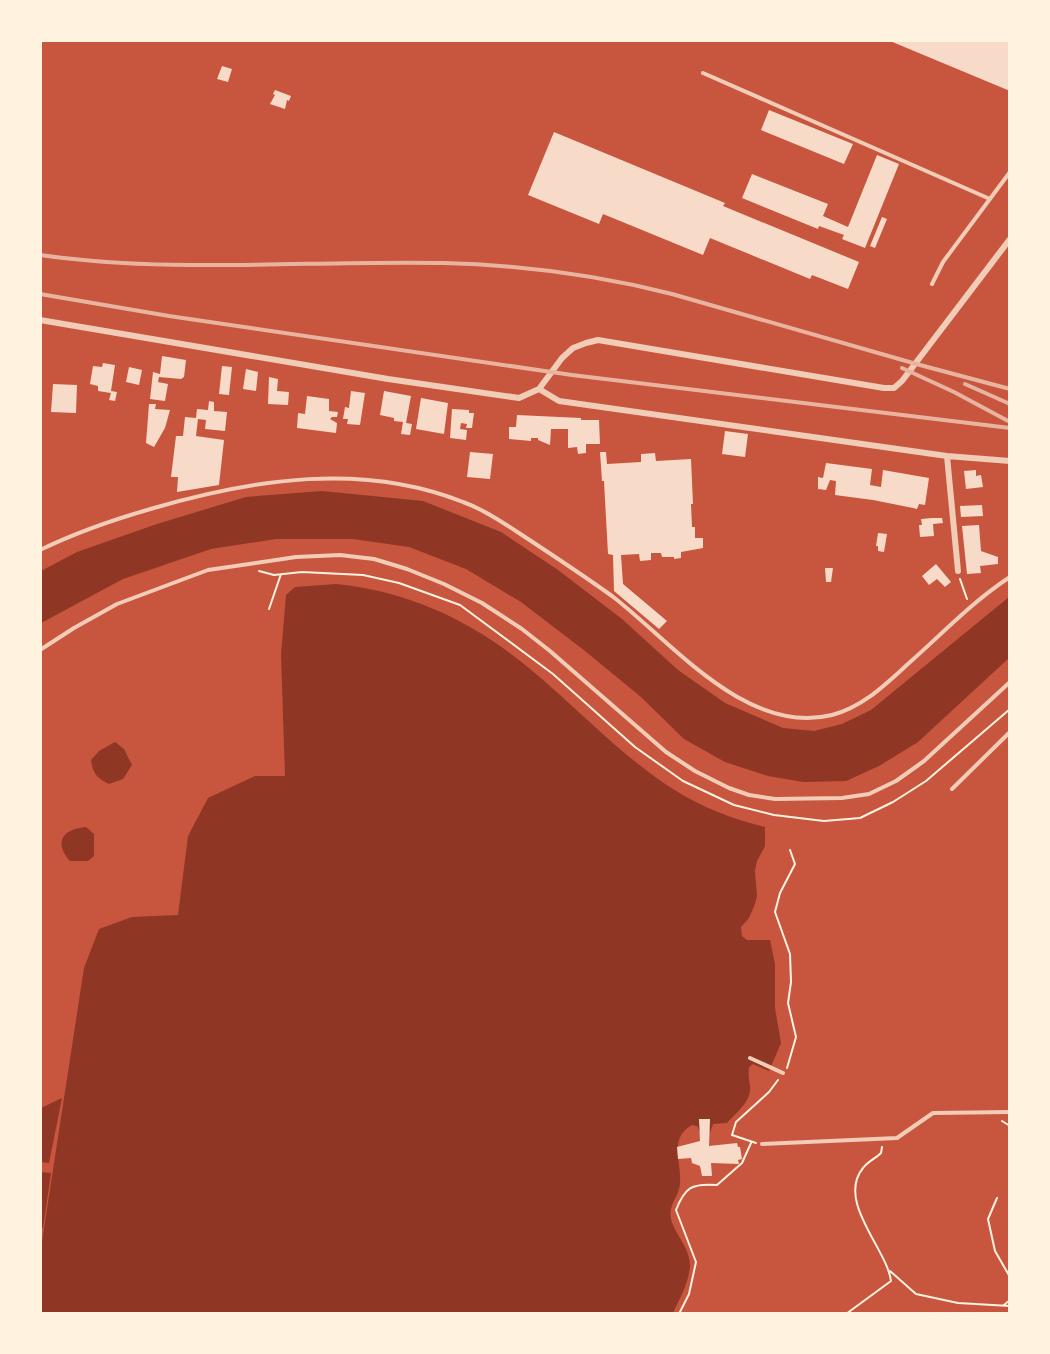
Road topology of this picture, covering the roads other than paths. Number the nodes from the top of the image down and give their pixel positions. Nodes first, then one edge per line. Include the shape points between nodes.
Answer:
1 (703, 73) dead end
2 (1010, 172) edge
3 (990, 199) junction
4 (1010, 239) edge
5 (932, 284) dead end
6 (40, 320) edge
7 (539, 389) junction
8 (947, 456) junction
9 (1010, 461) edge
10 (40, 550) edge
11 (958, 571) road end
12 (1010, 577) edge
13 (40, 650) edge
14 (1010, 682) edge
15 (1010, 732) edge
16 (952, 789) dead end
17 (750, 1058) dead end
18 (783, 1073) road end
19 (1010, 1112) edge
20 (762, 1144) road end

1 - 3 lane
2 - 3 lane
3 - 5 lane via 943,262
4 - 7 street via 894,388 598,340 573,348
6 - 7 street via 519,398
7 - 8 street via 559,401
8 - 9 street
8 - 11 street
10 - 12 lane via 107,522 254,483 337,478 427,489 466,503 541,547 613,597 707,677 750,705 775,714 804,717 831,715 875,694
13 - 14 lane via 117,604 208,570 296,557 340,555 375,559 482,603 550,651 666,752 729,788 775,799 869,794 896,781
15 - 16 lane
17 - 18 lane
19 - 20 lane via 933,1113 897,1138

